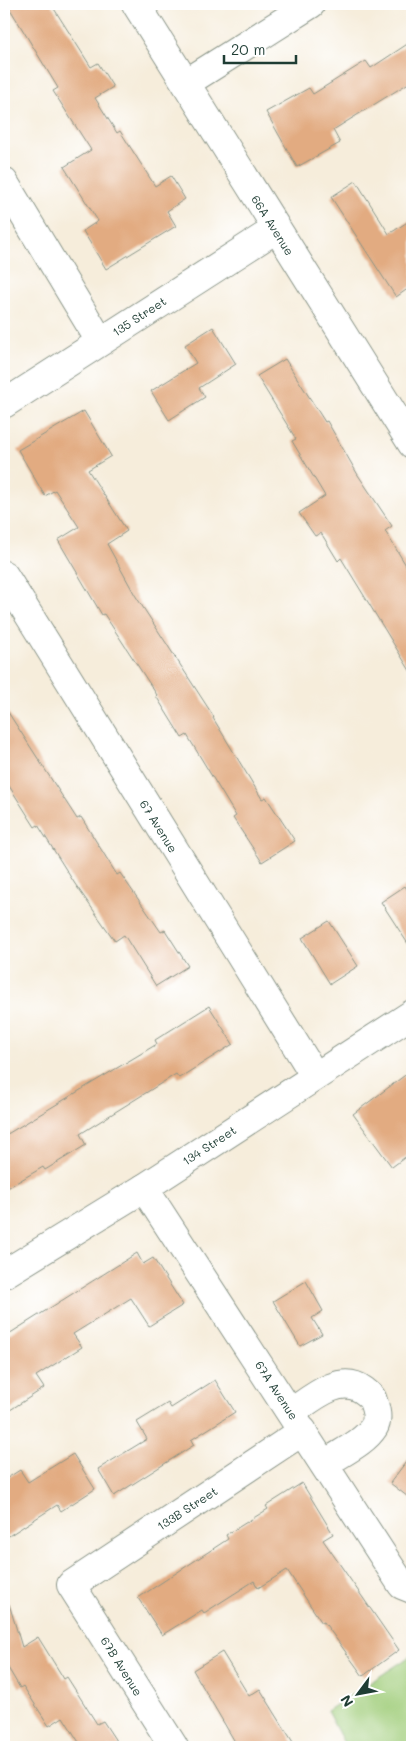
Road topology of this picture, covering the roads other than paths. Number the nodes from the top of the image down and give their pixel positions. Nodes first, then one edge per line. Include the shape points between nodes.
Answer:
1 (136, 4) edge
2 (311, 4) edge
3 (186, 83) junction
4 (4, 182) edge
5 (276, 229) junction
6 (100, 341) junction
7 (4, 404) edge
8 (412, 444) edge
9 (4, 575) edge
10 (412, 1014) edge
11 (315, 1076) junction
12 (144, 1188) junction
13 (4, 1274) edge
14 (297, 1422) junction
15 (325, 1464) junction
16 (71, 1585) joint
17 (412, 1588) edge
18 (174, 1747) edge

1 - 3 street, 66A Avenue
2 - 3 street
3 - 5 street, 66A Avenue
4 - 6 street
5 - 6 street, 135 Street
5 - 8 street, 66A Avenue
6 - 7 street, 135 Street
9 - 11 street, 67 Avenue
10 - 11 street, 134 Street
11 - 12 street, 134 Street
12 - 13 street, 134 Street
12 - 14 street, 67A Avenue
14 - 15 street, 67A Avenue
14 - 15 street via 322,1392 342,1384 358,1386 372,1397 378,1413 374,1426
14 - 16 street, 133B Street
15 - 17 street, 67A Avenue via 402,1585
16 - 18 street, 67B Avenue

